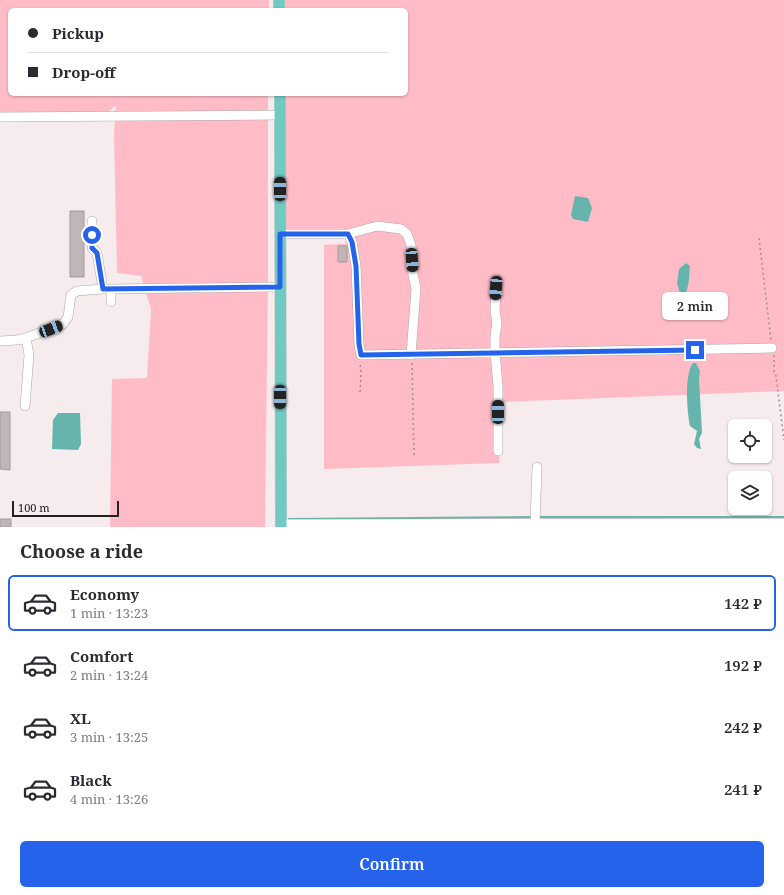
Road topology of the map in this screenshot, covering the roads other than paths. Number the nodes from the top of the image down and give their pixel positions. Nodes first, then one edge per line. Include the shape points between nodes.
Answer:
1 (280, 96) edge
2 (280, 115) junction
3 (0, 117) edge
4 (92, 221) dead end
5 (280, 234) junction
6 (348, 234) junction
7 (280, 287) junction
8 (496, 288) dead end
9 (107, 289) junction
10 (111, 302) dead end
11 (26, 338) junction
12 (0, 341) edge
13 (772, 348) road end
14 (495, 352) junction
15 (411, 355) junction
16 (25, 406) dead end
17 (498, 451) dead end
18 (537, 467) dead end
19 (784, 523) edge
20 (535, 524) junction
21 (281, 526) edge
22 (468, 526) edge

1 - 2 main road
2 - 3 street
2 - 5 main road
4 - 9 street via 92,248 97,253
5 - 6 street
5 - 7 main road
6 - 15 street via 356,266 361,355
6 - 15 street via 377,226 401,229 407,234 411,245 416,288
7 - 9 street
7 - 21 main road
8 - 14 street via 495,310 498,323
9 - 10 street
9 - 11 street via 73,293 68,317 63,324
11 - 12 street
11 - 16 street via 29,355
13 - 14 street
14 - 15 street
14 - 17 street
18 - 20 street
19 - 20 street
20 - 22 street
21 - 22 street

